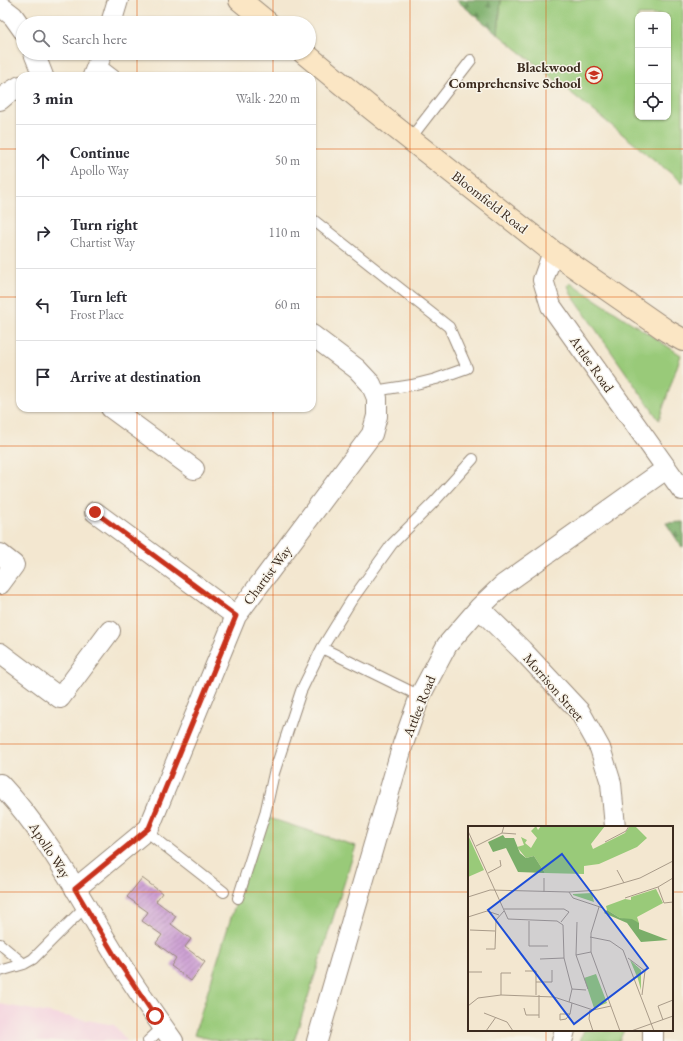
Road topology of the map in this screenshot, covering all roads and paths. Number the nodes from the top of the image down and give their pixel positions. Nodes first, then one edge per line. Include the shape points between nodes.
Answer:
1 (118, 0) edge
2 (240, 0) edge
3 (0, 6) edge
4 (113, 16) edge
5 (259, 16) edge
6 (16, 20) edge
7 (37, 60) edge
8 (313, 60) edge
9 (471, 60) dead end
10 (98, 64) edge
11 (41, 72) edge
12 (109, 72) edge
13 (16, 88) edge
14 (0, 100) edge
15 (410, 139) junction
16 (316, 222) edge
17 (553, 252) junction
18 (316, 338) edge
19 (683, 340) edge
20 (374, 391) junction
21 (116, 412) edge
22 (473, 459) dead end
23 (194, 469) dead end
24 (666, 469) junction
25 (682, 490) dead end
26 (95, 512) dead end
27 (0, 554) edge
28 (0, 584) edge
29 (479, 608) junction
30 (236, 616) junction
31 (110, 631) dead end
32 (322, 648) junction
33 (0, 653) edge
34 (420, 696) junction
35 (0, 784) edge
36 (615, 826) edge
37 (146, 831) junction
38 (75, 889) junction
39 (224, 892) dead end
40 (238, 898) dead end
41 (86, 906) junction
42 (0, 944) edge
43 (24, 964) junction
44 (0, 971) edge
45 (565, 1031) edge
46 (168, 1034) edge
47 (148, 1041) edge
48 (317, 1041) edge
49 (562, 1041) edge

1 - 4 street
2 - 5 street
3 - 6 street
7 - 11 street
8 - 15 street, Bloomfield Road
9 - 15 lane
10 - 12 lane
13 - 14 street
15 - 17 street, Bloomfield Road
16 - 20 lane via 449,327 466,368 412,385
17 - 19 street, Bloomfield Road
17 - 24 street, Attlee Road via 543,280 551,306
18 - 20 street, Chartist Way via 357,369
20 - 30 street, Chartist Way via 377,398 377,416 372,434
21 - 23 street
22 - 32 lane via 392,544 351,600
24 - 25 street, Attlee Road
24 - 29 street, Attlee Road via 503,585
26 - 30 street
27 - 28 street via 14,565
29 - 34 street, Attlee Road via 447,645
29 - 36 street, Morrison Street via 580,712 600,748 610,783
30 - 37 street, Chartist Way
31 - 33 street via 60,698
32 - 34 lane
32 - 40 lane via 301,691
34 - 48 street, Attlee Road via 403,744
35 - 38 street, Apollo Way via 37,828
37 - 38 street, Chartist Way
37 - 39 lane
38 - 41 street, Apollo Way
41 - 43 lane via 33,959
41 - 46 street, Apollo Way via 116,958
42 - 43 lane
43 - 44 lane
45 - 49 street
46 - 47 lane

